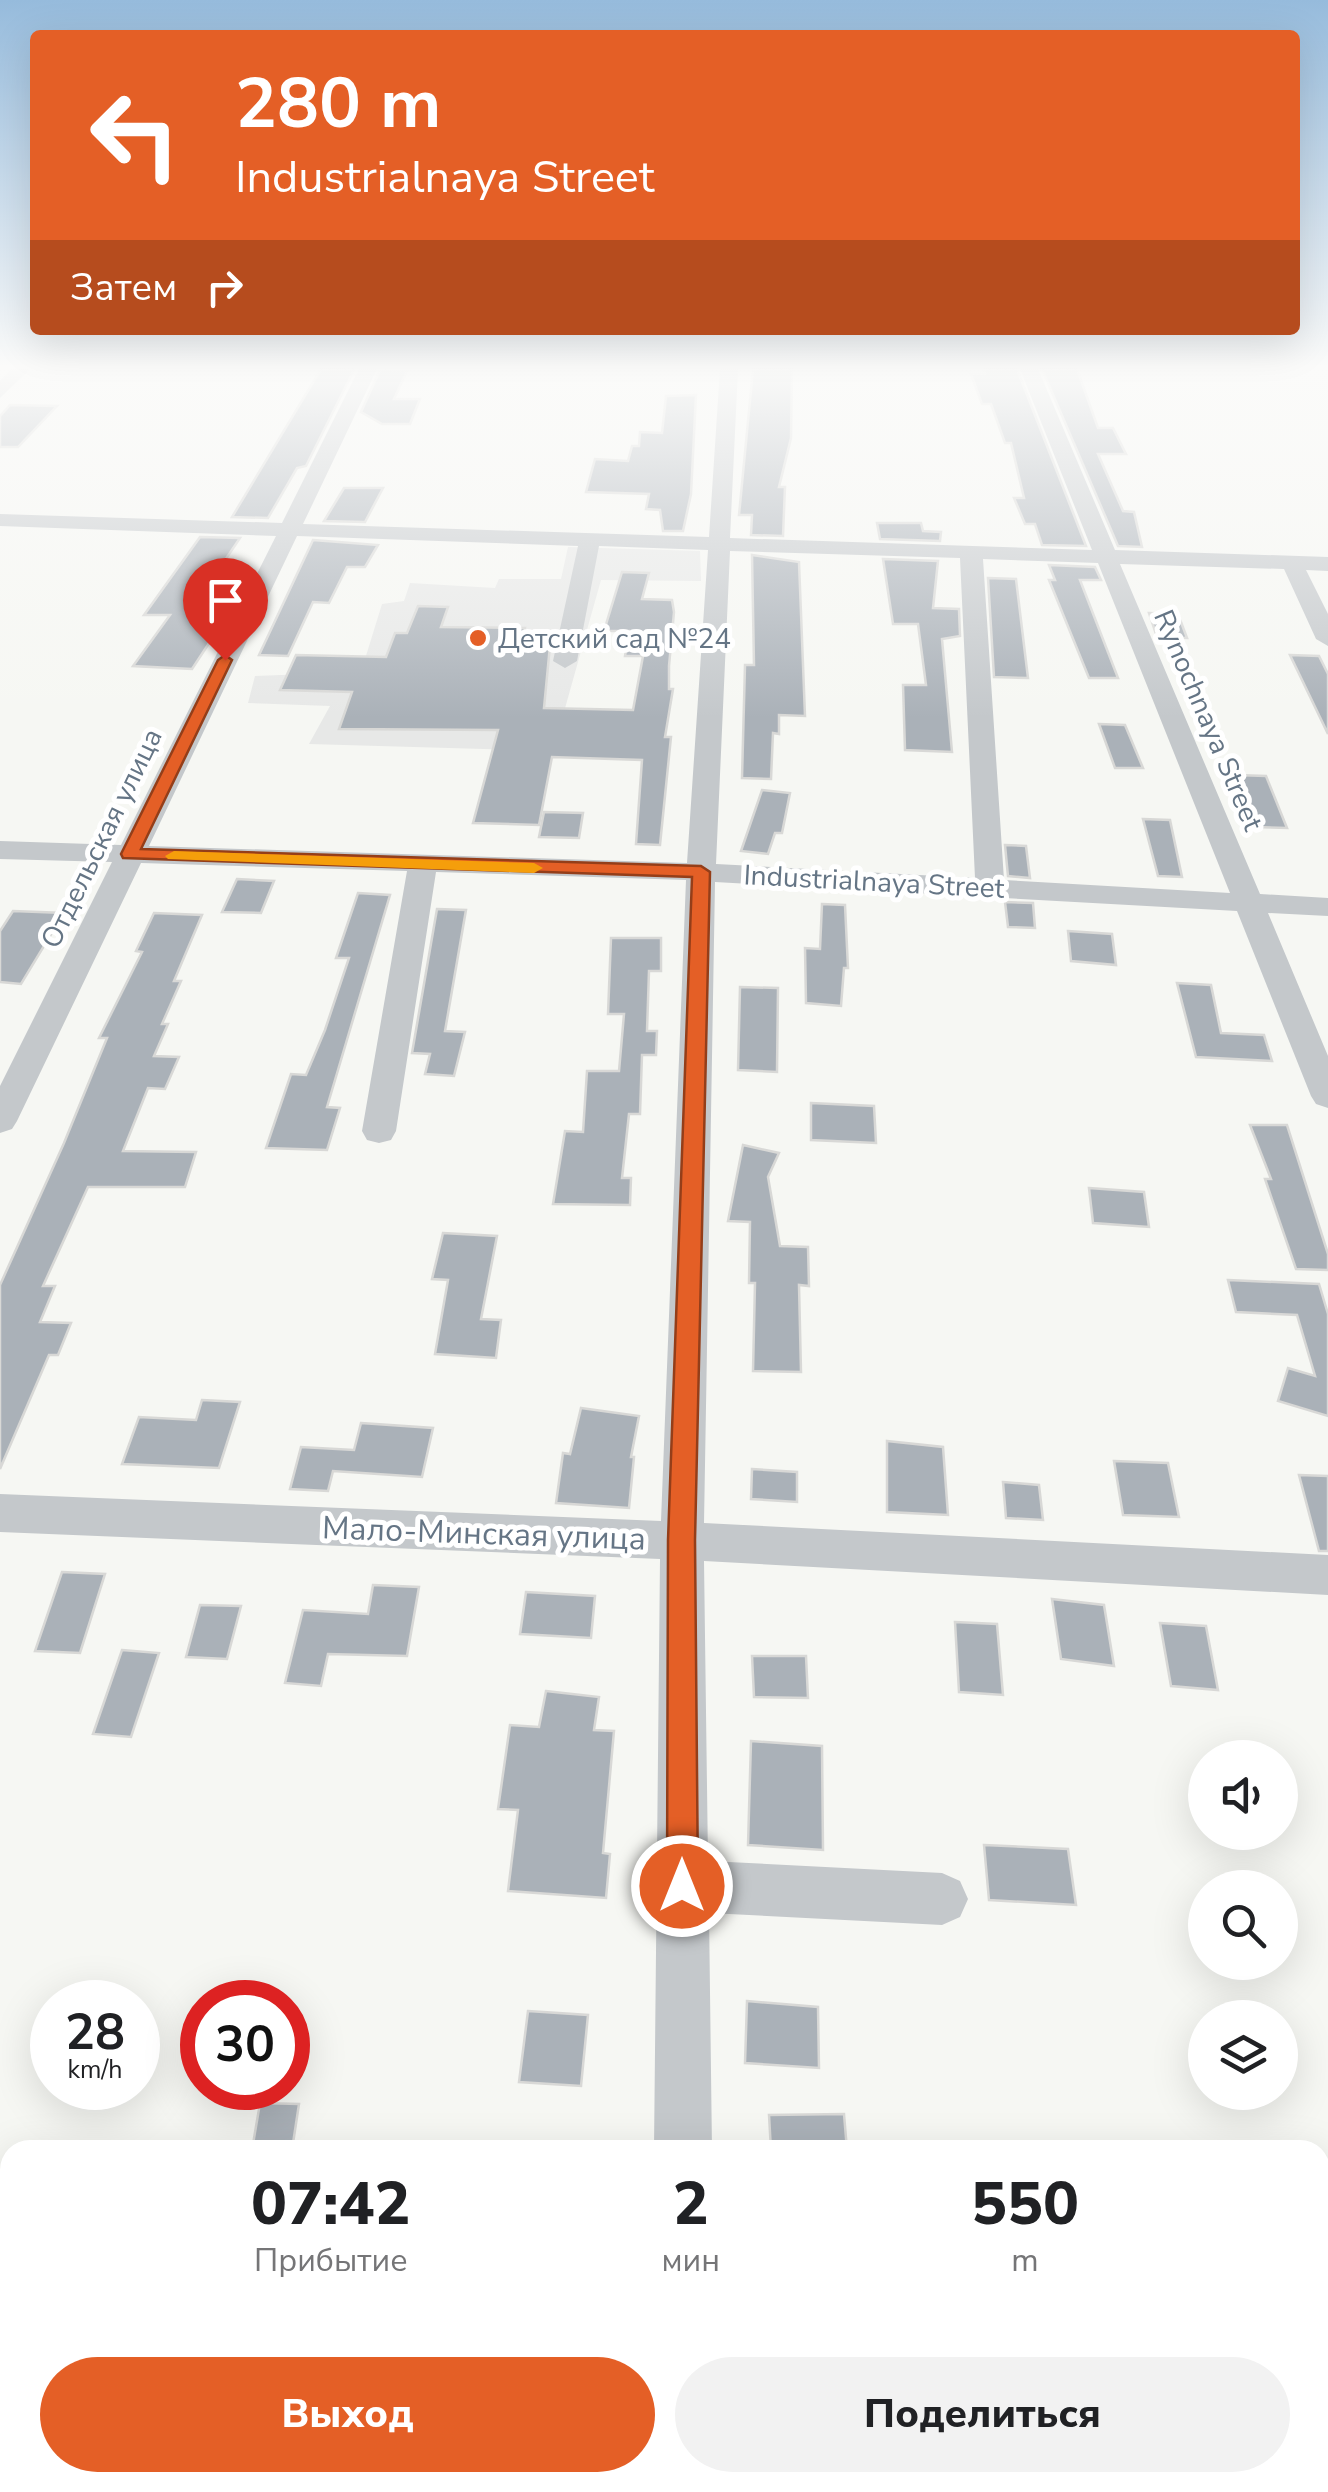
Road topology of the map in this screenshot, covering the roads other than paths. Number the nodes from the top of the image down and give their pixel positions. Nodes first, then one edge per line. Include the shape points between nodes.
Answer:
1 (311, 485) edge
2 (722, 485) edge
3 (1078, 485) edge
4 (0, 520) edge
5 (289, 530) junction
6 (590, 538) junction
7 (719, 541) junction
8 (971, 551) junction
9 (1109, 557) junction
10 (1292, 562) junction
11 (1328, 564) edge
12 (1328, 639) edge
13 (565, 661) dead end
14 (0, 850) edge
15 (130, 854) junction
16 (423, 865) junction
17 (701, 872) junction
18 (990, 887) junction
19 (1252, 902) junction
20 (1328, 907) edge
21 (1328, 1096) edge
22 (0, 1121) edge
23 (379, 1132) dead end
24 (0, 1513) edge
25 (682, 1540) junction
26 (1328, 1575) edge
27 (682, 1886) junction
28 (942, 1899) dead end
29 (683, 2140) edge

1 - 5 street, Отдельская улица
2 - 7 street
3 - 9 street, Rynochnaya Street
4 - 5 street
5 - 6 street
5 - 15 street, Отдельская улица
6 - 7 street
6 - 13 street
7 - 8 street
7 - 17 street
8 - 9 street
8 - 18 street
9 - 10 street
9 - 19 street, Rynochnaya Street
10 - 11 street
10 - 12 street
14 - 15 street, Industrialnaya Street
15 - 16 street, Industrialnaya Street
15 - 22 street, Отдельская улица
16 - 17 street, Industrialnaya Street
16 - 23 street
17 - 18 street, Industrialnaya Street
17 - 25 street
18 - 19 street, Industrialnaya Street
19 - 20 street, Industrialnaya Street
19 - 21 street, Rynochnaya Street
24 - 25 street, Мало-Минская улица
25 - 26 street, Мало-Минская улица
25 - 27 street
27 - 28 street
27 - 29 street

